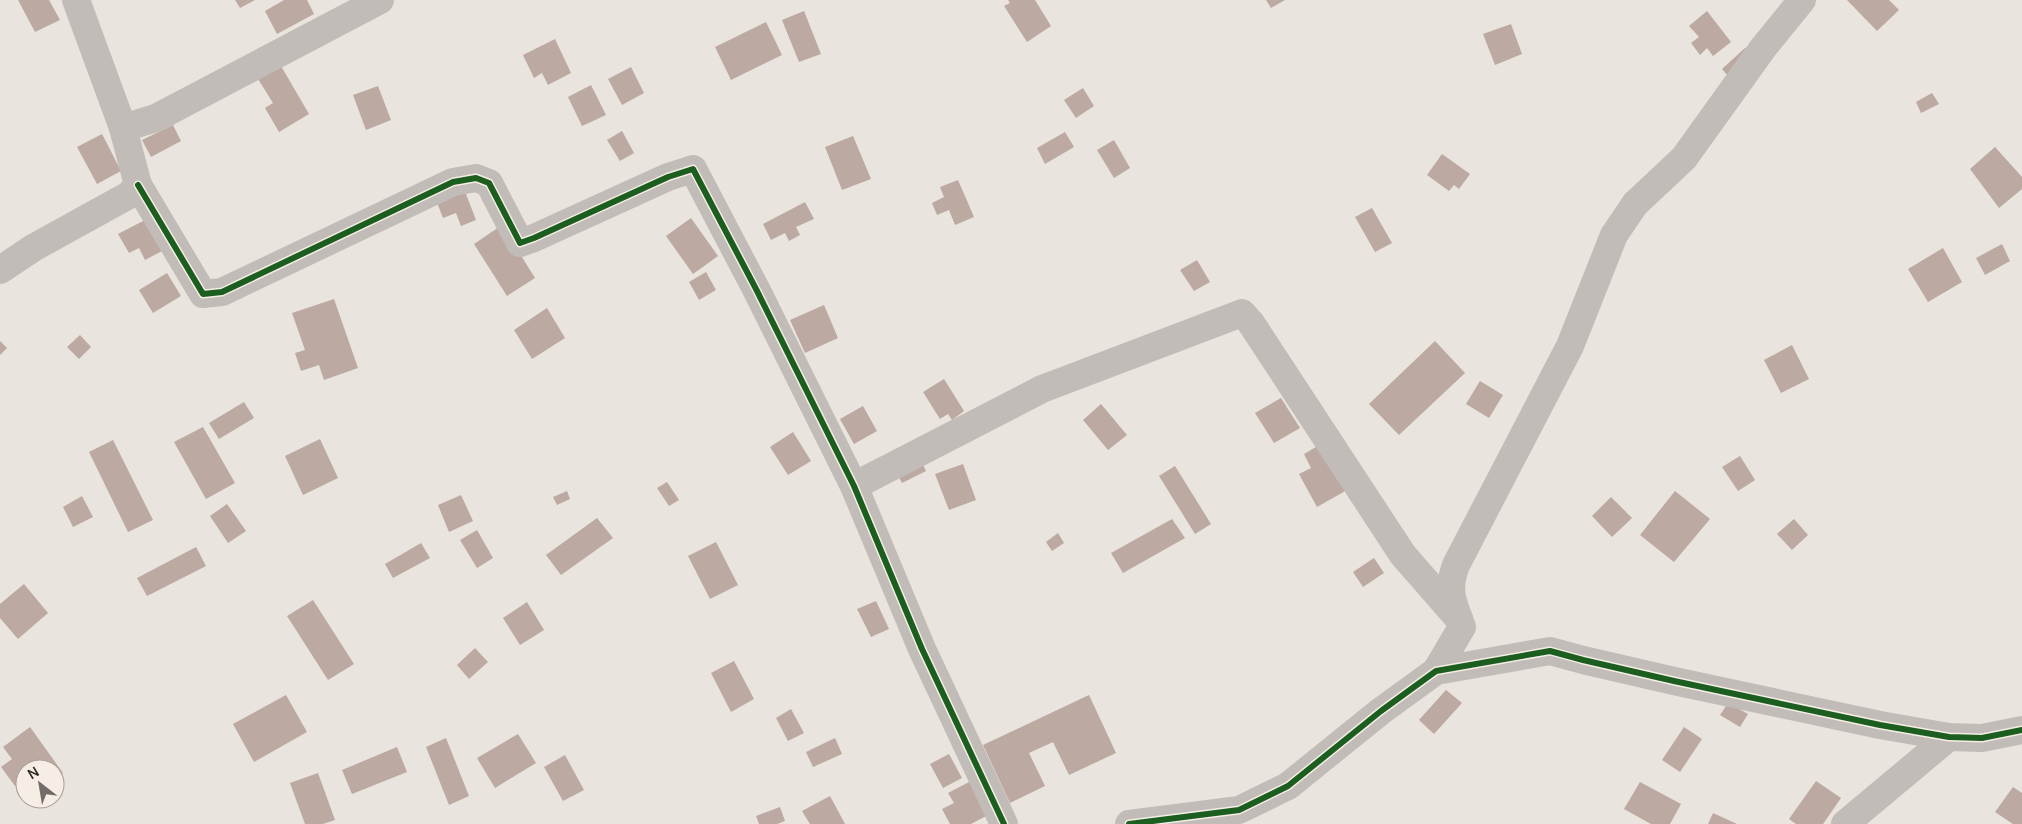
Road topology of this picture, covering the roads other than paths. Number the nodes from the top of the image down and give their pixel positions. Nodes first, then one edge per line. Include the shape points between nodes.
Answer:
1 (76, 0) edge
2 (380, 0) edge
3 (1802, 0) edge
4 (123, 128) junction
5 (138, 185) junction
6 (0, 270) edge
7 (854, 486) junction
8 (1460, 619) junction
9 (1436, 671) junction
10 (2022, 730) edge
11 (1949, 737) junction
12 (1004, 824) edge
13 (1129, 824) edge
14 (1845, 824) edge

1 - 4 street
2 - 4 street via 156,118
3 - 8 street via 1763,48 1684,158 1635,204 1614,235 1570,346 1456,565 1450,592
4 - 5 street
5 - 6 street via 128,195
5 - 7 street via 203,294 213,294 452,182 476,178 489,184 520,242 693,169
7 - 8 street via 1042,389 1242,313 1403,555
7 - 12 street via 922,649
8 - 9 street via 1462,627
9 - 11 street via 1550,651 1674,681
9 - 13 street via 1288,786 1267,797 1239,810
10 - 11 street via 1982,738
11 - 14 street

